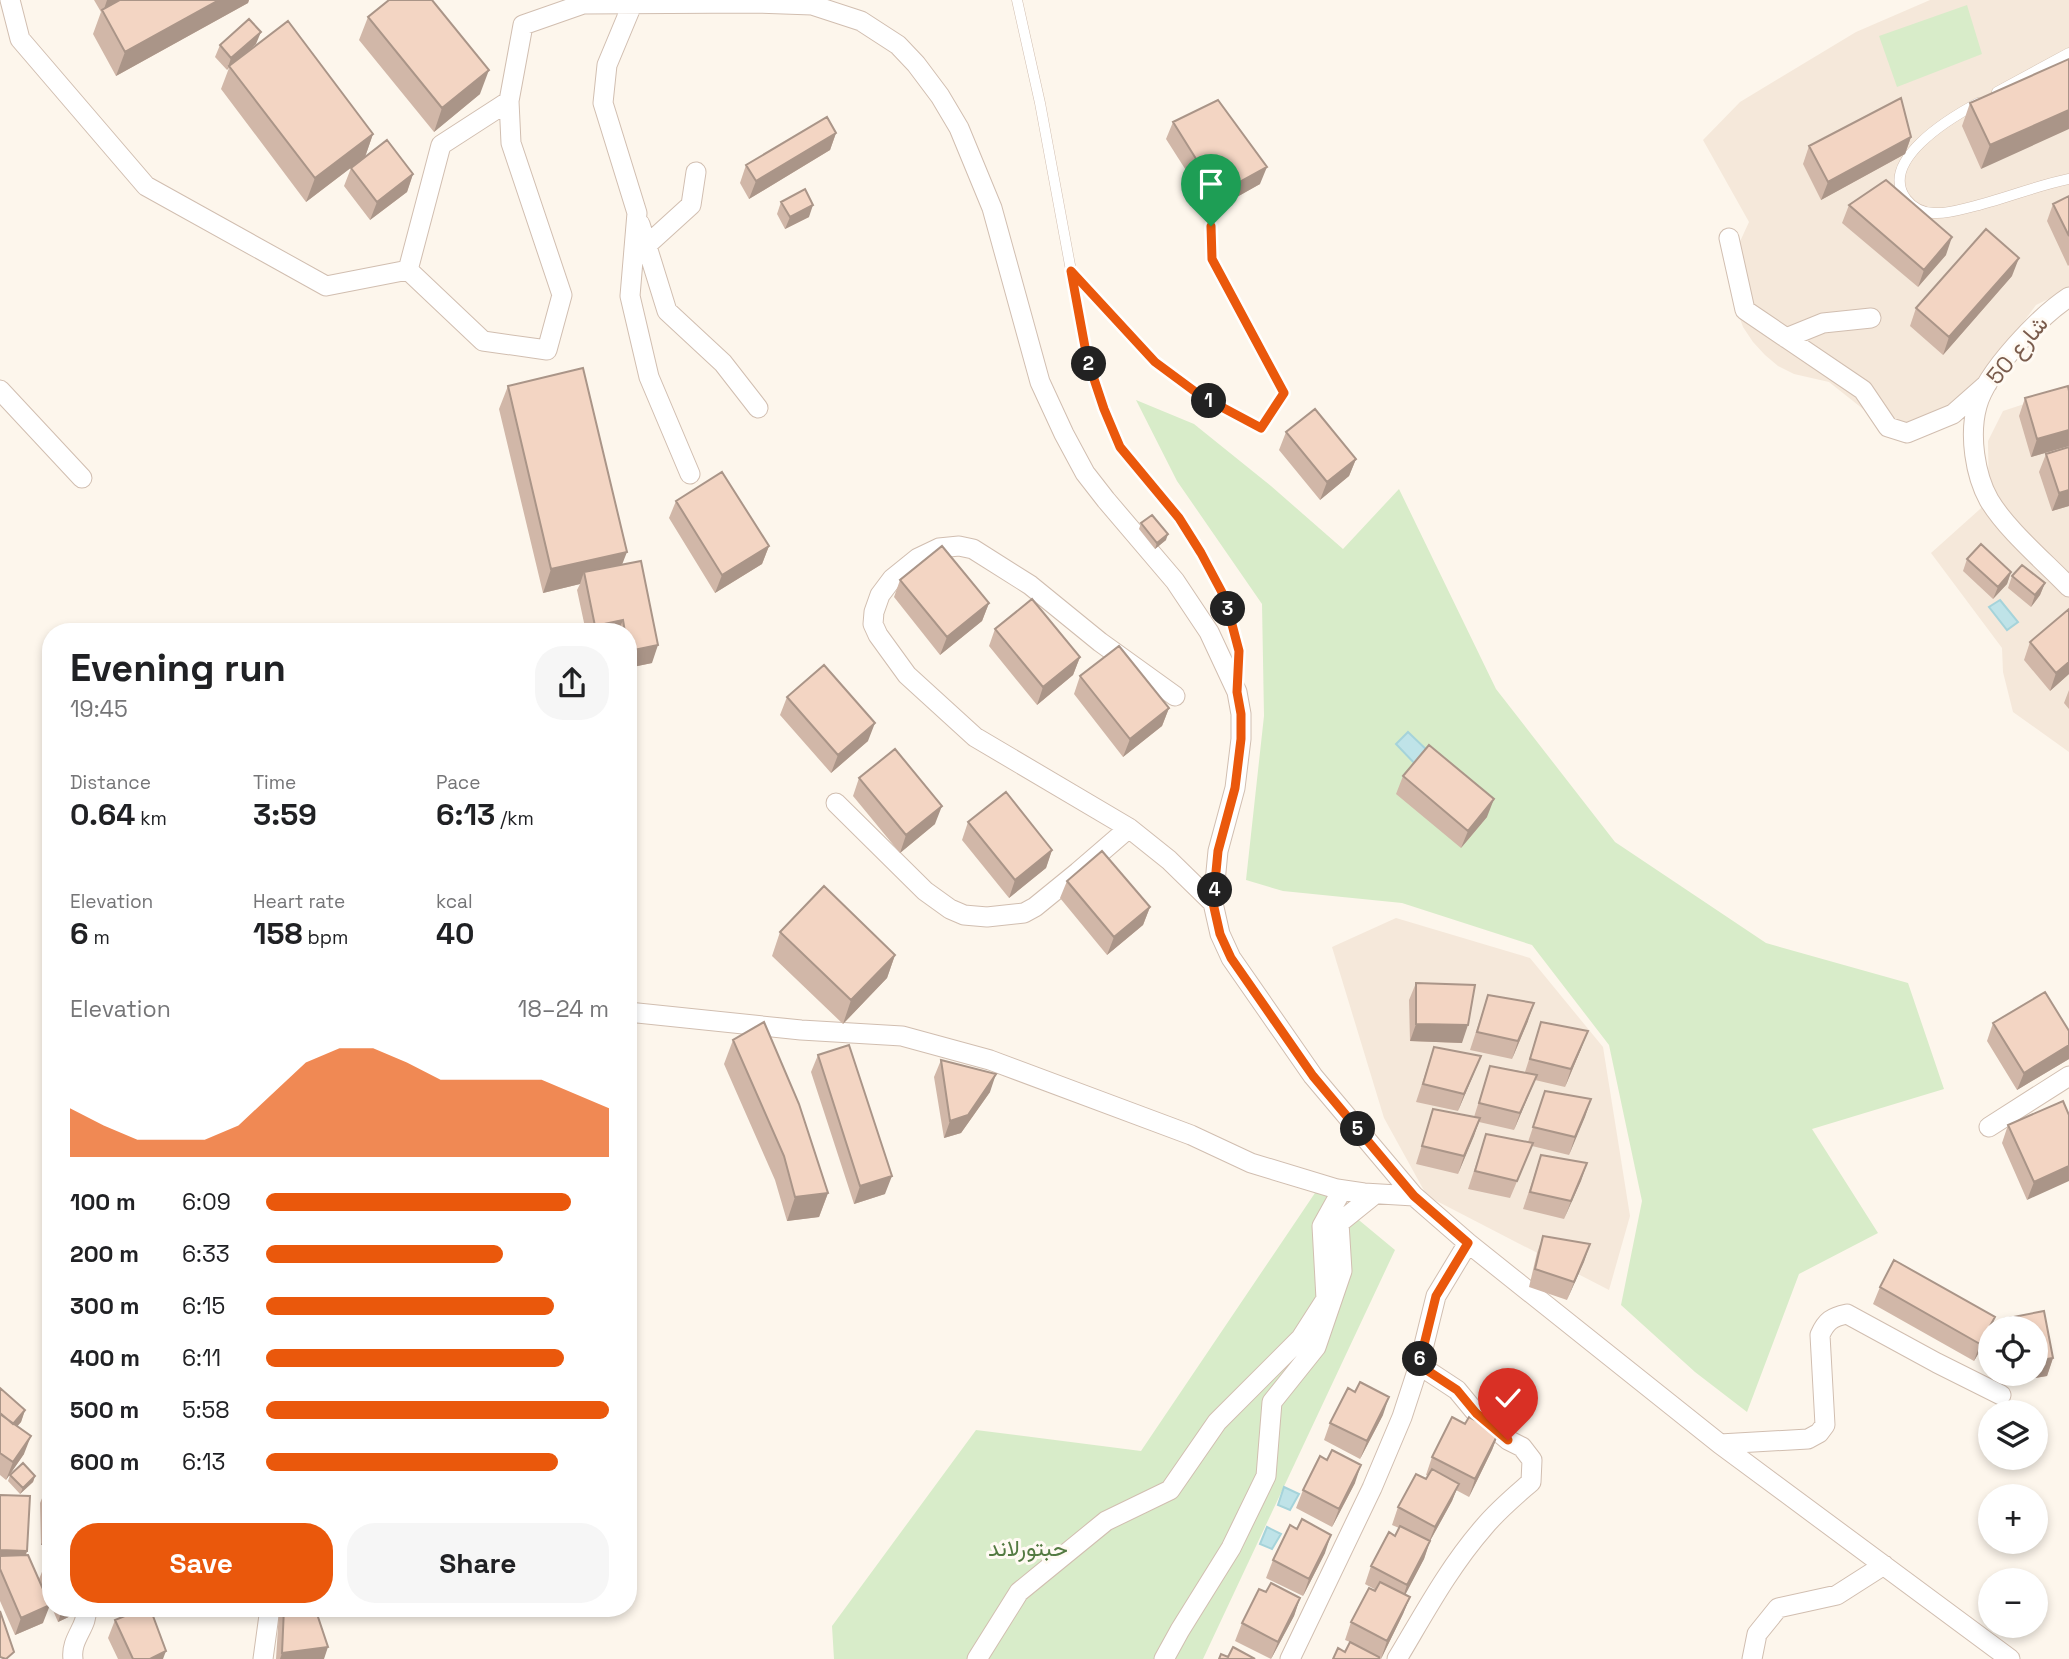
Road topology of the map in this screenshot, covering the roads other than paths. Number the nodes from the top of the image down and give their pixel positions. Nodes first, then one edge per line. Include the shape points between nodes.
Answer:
1 (10, 0) edge
2 (1017, 0) edge
3 (632, 5) junction
4 (2069, 53) edge
5 (509, 101) junction
6 (696, 172) dead end
7 (2069, 179) edge
8 (637, 212) junction
9 (1211, 226) dead end
10 (1729, 238) dead end
11 (647, 245) junction
12 (408, 270) junction
13 (1071, 271) junction
14 (2069, 297) edge
15 (1871, 318) dead end
16 (1786, 338) junction
17 (1987, 384) junction
18 (0, 390) edge
19 (758, 408) dead end
20 (690, 474) dead end
21 (82, 478) dead end
22 (2069, 587) edge
23 (1237, 692) junction
24 (1175, 696) dead end
25 (836, 803) dead end
26 (1129, 828) junction
27 (1213, 903) junction
28 (637, 1014) edge
29 (2069, 1076) edge
30 (1989, 1127) dead end
31 (1342, 1190) junction
32 (1375, 1194) junction
33 (1414, 1196) junction
34 (1468, 1243) junction
35 (1419, 1365) junction
36 (2001, 1395) dead end
37 (1720, 1444) junction
38 (1884, 1565) junction
39 (86, 1617) edge
40 (269, 1617) edge
41 (73, 1659) edge
42 (263, 1659) edge
43 (977, 1659) edge
44 (1164, 1659) edge
45 (1290, 1659) edge
46 (1397, 1659) edge
47 (1752, 1659) edge
48 (2010, 1659) edge

1 - 12 street via 20,39 146,186 326,286
2 - 13 lane
3 - 5 street via 583,4 523,25
3 - 8 street via 607,65 603,103
3 - 23 street via 812,5 861,20 898,45 916,64 959,128 992,208 1040,382 1063,434 1085,473 1175,582 1209,632
4 - 7 lane via 1941,125 1901,166 1899,178 1908,201 1919,211 1933,214
5 - 12 street via 441,145
5 - 12 street via 511,143 562,295 547,350 483,341
6 - 11 street via 691,205
8 - 11 street
8 - 20 street via 630,296 649,377
9 - 13 lane via 1212,259 1284,393 1261,428 1201,396 1155,362
10 - 16 street via 1745,310
11 - 19 street via 667,311 723,363
13 - 23 lane via 1087,358 1120,447 1179,518 1225,598 1239,651
14 - 17 street, شارع 50 via 2017,345
15 - 16 street via 1823,323
16 - 17 street via 1863,390 1888,427 1907,433 1953,414
17 - 22 street, شارع 50 via 1977,407 1976,468 1990,501
18 - 21 street
23 - 27 street via 1240,751 1218,851
24 - 26 street via 1030,585 973,549 939,548 918,558 892,579 874,612 873,624 906,676 975,737
25 - 26 street via 925,891 964,915 987,917 1024,913 1035,907
26 - 27 street
27 - 33 street via 1231,958 1313,1076
28 - 31 street via 902,1036 990,1060 1251,1163
29 - 30 street
31 - 32 street
31 - 43 street via 1322,1226 1326,1300 1301,1338 1217,1422 1170,1490 1106,1521 1019,1592
32 - 33 street
32 - 44 street via 1339,1223 1342,1271 1316,1347 1272,1402 1266,1476 1231,1548
33 - 34 street
34 - 35 street via 1436,1296
34 - 37 street
35 - 45 street via 1372,1488
35 - 46 street via 1457,1390 1483,1419 1522,1447 1532,1460 1531,1482 1485,1525 1460,1557
36 - 37 street via 1847,1314 1825,1323 1820,1335 1825,1425 1819,1433 1808,1439
37 - 38 street
38 - 47 street via 1837,1595 1778,1608 1757,1634
38 - 48 street
39 - 41 street via 72,1648
40 - 42 street

